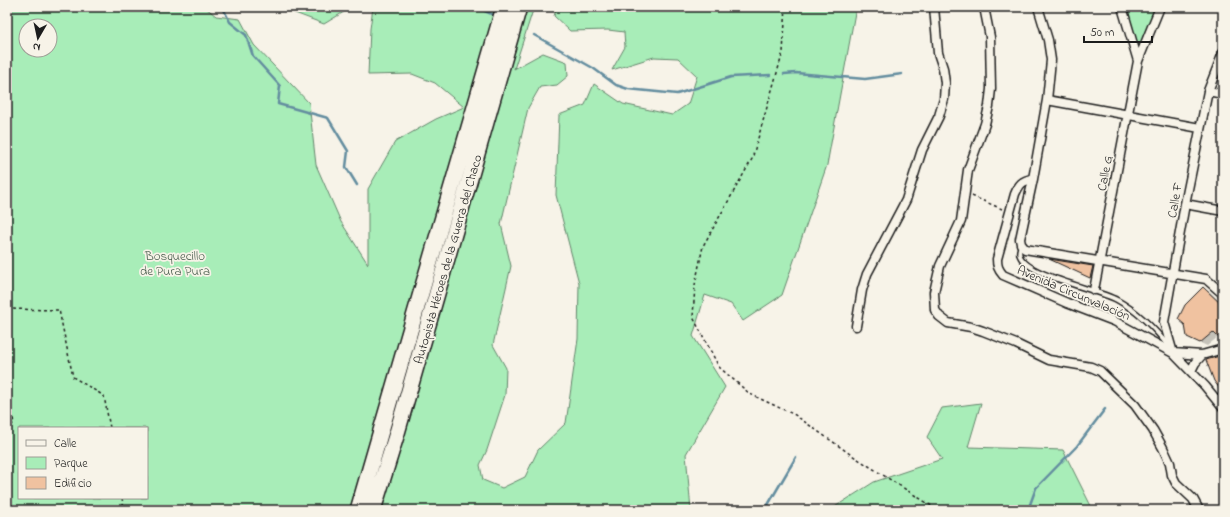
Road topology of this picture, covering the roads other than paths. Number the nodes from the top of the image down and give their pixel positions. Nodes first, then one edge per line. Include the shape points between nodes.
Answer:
1 (504, 7) edge
2 (519, 7) edge
3 (934, 7) edge
4 (984, 7) edge
5 (1038, 7) edge
6 (1122, 7) edge
7 (1160, 7) edge
8 (1223, 53) edge
9 (1138, 61) junction
10 (1208, 90) junction
11 (1223, 94) edge
12 (1047, 100) junction
13 (1128, 114) junction
14 (1200, 128) junction
15 (1034, 179) junction
16 (1185, 204) junction
17 (1223, 211) edge
18 (1021, 244) junction
19 (1099, 260) junction
20 (1173, 273) junction
21 (1094, 290) junction
22 (1223, 294) edge
23 (856, 326) dead end
24 (1223, 349) edge
25 (1173, 353) junction
26 (1202, 355) junction
27 (1191, 372) junction
28 (1223, 408) edge
29 (358, 510) edge
30 (373, 510) edge
31 (1199, 510) edge

1 - 29 highway, Autopista Héroes de la Guerra del Chaco
2 - 30 highway, Autopista Héroes de la Guerra del Chaco
3 - 23 street via 938,53 946,83 944,99 939,116 922,150 906,200 867,274
4 - 31 street via 990,37 989,106 968,170 961,221 940,266 934,292 935,310 948,323 984,331 1049,360 1091,367 1100,371 1136,405 1163,448 1176,483 1193,499
5 - 12 street via 1051,60
6 - 9 street, Calle G
7 - 9 street, Calle G
8 - 10 street, Calle F
9 - 13 street, Calle G
10 - 11 street
10 - 14 street, Calle F
12 - 13 street
12 - 15 street
13 - 14 street
13 - 19 street, Calle G
14 - 16 street, Calle F
15 - 18 street
15 - 25 street, Avenida Circunvalación via 1023,181 1019,185 1010,212 997,259 997,266 1003,275 1114,321
16 - 17 street
16 - 20 street, Calle F
18 - 19 street via 1025,248
18 - 21 lane via 1019,256 1038,271 1064,282
19 - 20 street
19 - 21 street, Calle G
20 - 22 street via 1206,279
20 - 25 street, Calle F via 1164,322
21 - 25 lane via 1129,307 1161,337
24 - 26 street
25 - 26 street
25 - 27 street, Avenida Circunvalación
26 - 27 street
27 - 28 street, Avenida Circunvalación

